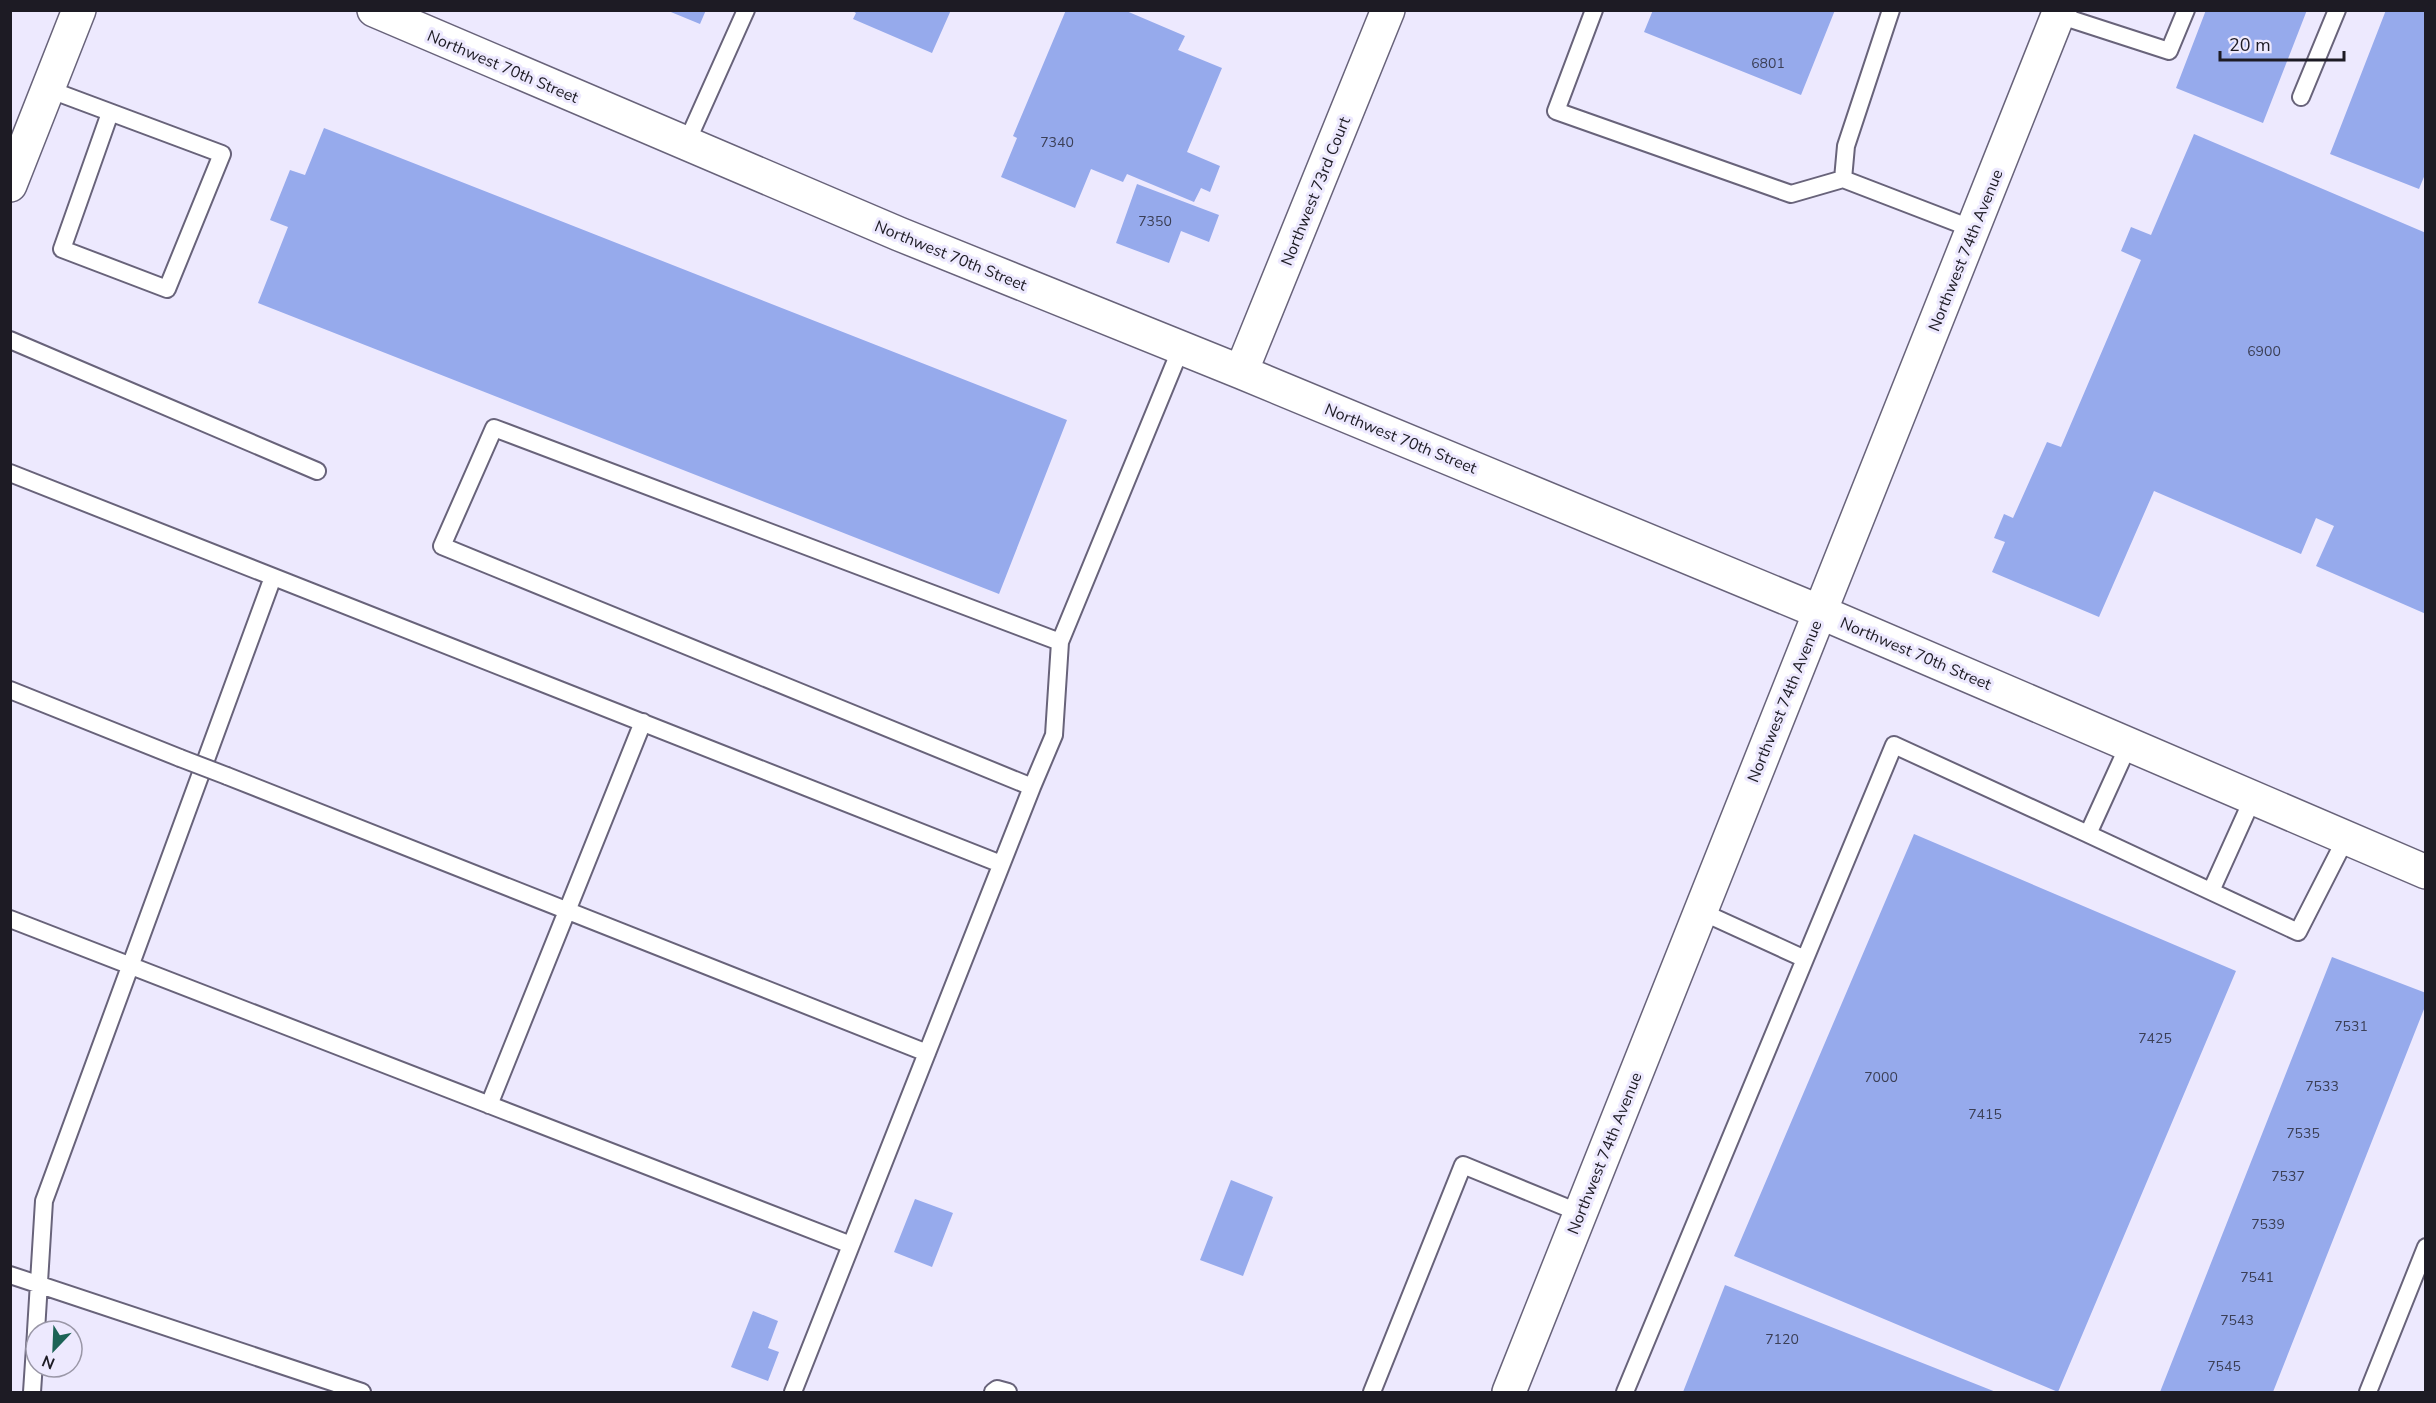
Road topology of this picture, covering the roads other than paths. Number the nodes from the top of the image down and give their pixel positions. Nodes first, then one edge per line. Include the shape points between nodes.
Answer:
1 (79, 10) edge
2 (746, 10) edge
3 (1388, 10) edge
4 (1594, 10) edge
5 (1891, 10) edge
6 (2186, 10) edge
7 (2337, 10) edge
8 (380, 12) edge
9 (2059, 13) edge
10 (48, 89) junction
11 (2301, 97) dead end
12 (110, 113) junction
13 (686, 144) junction
14 (1843, 179) junction
15 (10, 185) edge
16 (1973, 229) junction
17 (10, 340) edge
18 (1181, 348) junction
19 (1241, 372) junction
20 (317, 471) dead end
21 (10, 473) edge
22 (273, 577) junction
23 (1820, 612) junction
24 (1060, 642) junction
25 (10, 690) edge
26 (643, 722) junction
27 (2129, 744) junction
28 (1032, 788) junction
29 (2253, 798) junction
30 (2088, 834) junction
31 (2346, 838) junction
32 (1001, 864) junction
33 (2426, 872) edge
34 (2211, 891) junction
35 (567, 910) junction
36 (1700, 911) junction
37 (10, 919) edge
38 (1805, 958) junction
39 (130, 965) junction
40 (927, 1053) junction
41 (489, 1105) junction
42 (1580, 1213) junction
43 (851, 1245) junction
44 (2426, 1247) edge
45 (10, 1275) edge
46 (39, 1284) junction
47 (37, 1319) edge
48 (362, 1392) edge
49 (793, 1392) edge
50 (993, 1392) edge
51 (1008, 1392) edge
52 (1372, 1392) edge
53 (1509, 1392) edge
54 (1625, 1392) edge
55 (2368, 1392) edge

1 - 10 street
2 - 13 lane
3 - 19 street, Northwest 73rd Court
4 - 14 lane via 1556,111 1791,194
5 - 14 lane via 1846,146
6 - 9 lane via 2169,51
7 - 11 lane
8 - 13 street, Northwest 70th Street
9 - 16 street, Northwest 74th Avenue
10 - 12 lane
10 - 15 street
12 - 12 lane via 222,154 167,289 62,249
13 - 18 street, Northwest 70th Street
14 - 16 lane
16 - 23 street, Northwest 74th Avenue
17 - 20 lane
18 - 19 street, Northwest 70th Street
18 - 24 lane
19 - 23 street, Northwest 70th Street
21 - 22 lane
22 - 26 lane
22 - 39 lane
23 - 27 street, Northwest 70th Street
23 - 36 street, Northwest 74th Avenue
24 - 28 lane via 1054,735
24 - 28 lane via 494,428 442,546
25 - 35 lane, bridge
26 - 32 lane
26 - 35 lane
27 - 29 street, Northwest 70th Street
27 - 30 lane
28 - 32 lane
29 - 31 street, Northwest 70th Street
29 - 34 lane
30 - 34 lane
30 - 38 lane via 1893,745
31 - 33 street, Northwest 70th Street
31 - 34 lane via 2298,932
32 - 40 lane
35 - 40 lane
35 - 41 lane
36 - 38 lane
36 - 42 street, Northwest 74th Avenue
37 - 39 lane
38 - 54 lane
39 - 41 lane
39 - 46 lane via 44,1201
40 - 43 lane
41 - 43 lane
42 - 52 lane via 1463,1165
42 - 53 street, Northwest 74th Avenue
43 - 49 lane
44 - 55 lane
45 - 46 lane
46 - 47 lane
46 - 48 lane
50 - 51 lane

